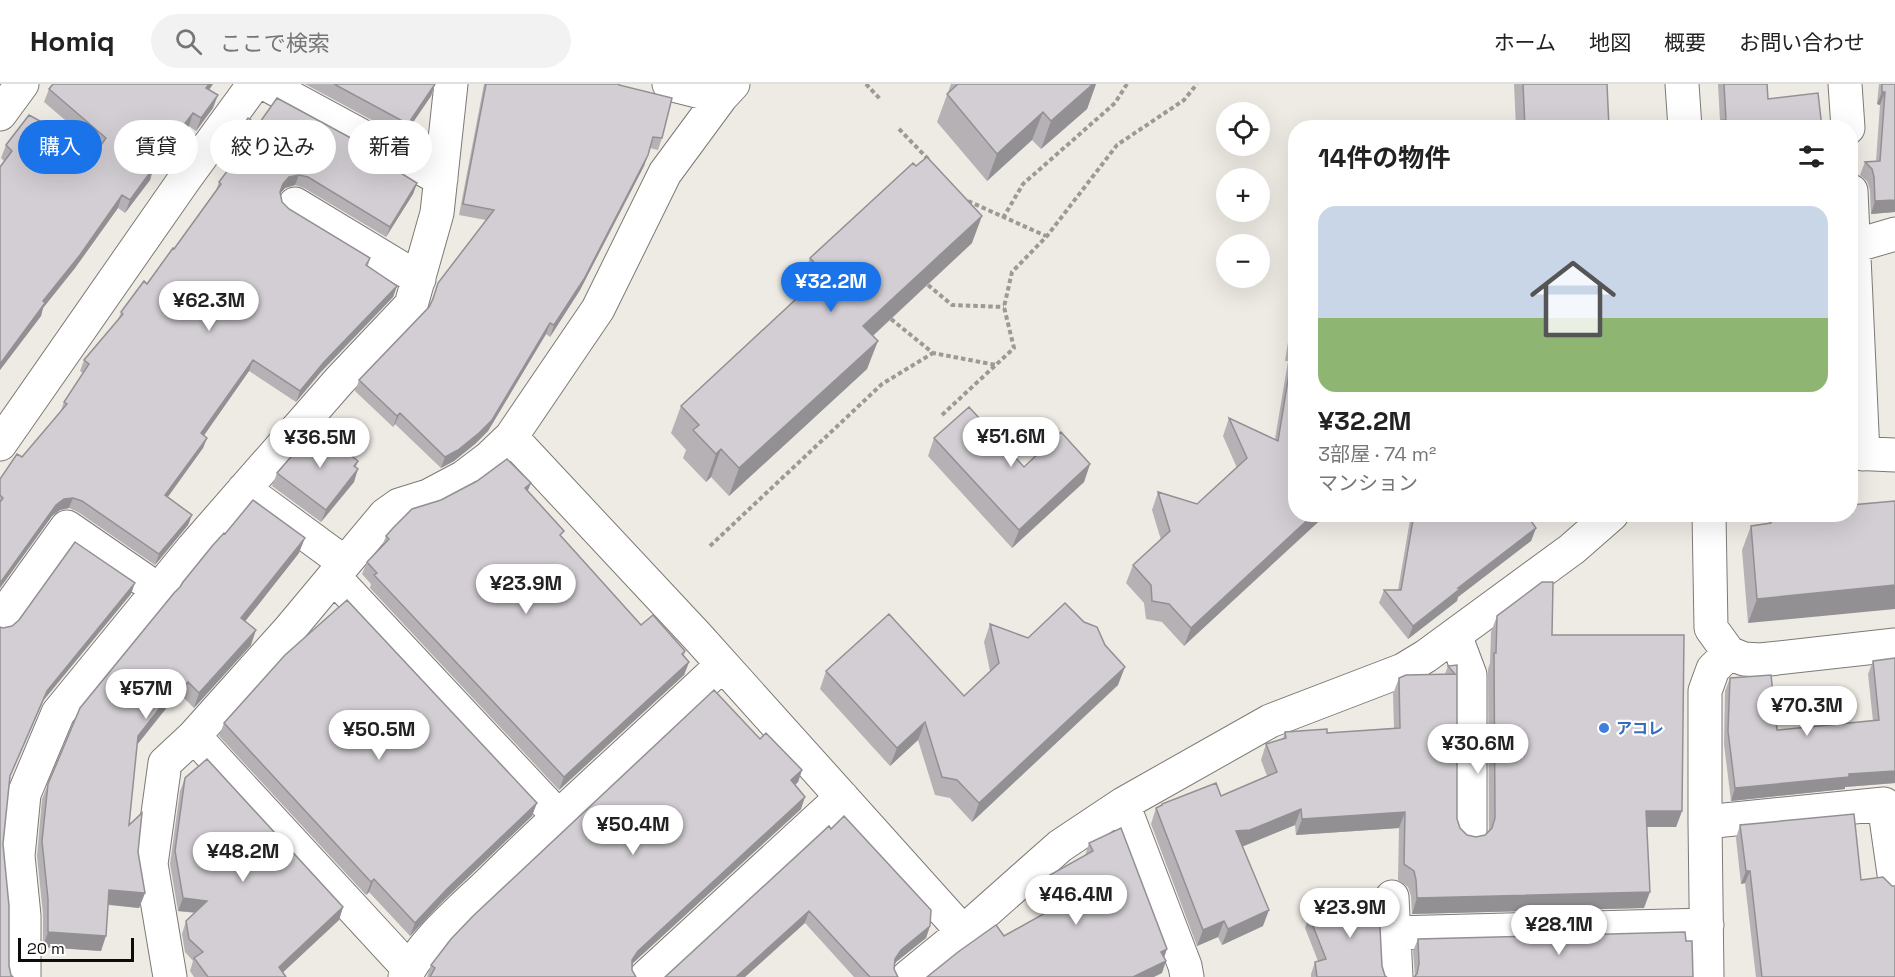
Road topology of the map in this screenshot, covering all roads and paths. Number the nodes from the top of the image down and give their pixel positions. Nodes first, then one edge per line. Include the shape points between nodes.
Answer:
1 (254, 84) edge
2 (266, 84) edge
3 (451, 84) edge
4 (669, 84) edge
5 (866, 84) edge
6 (1127, 84) edge
7 (1197, 84) edge
8 (1682, 84) edge
9 (1845, 84) edge
10 (727, 91) edge
11 (880, 99) dead end
12 (1684, 120) edge
13 (1847, 120) edge
14 (899, 129) dead end
15 (931, 162) edge
16 (441, 179) junction
17 (962, 195) edge
18 (295, 204) dead end
19 (1003, 218) junction
20 (1895, 234) edge
21 (1047, 236) junction
22 (1858, 245) edge
23 (419, 279) junction
24 (927, 285) edge
25 (1004, 307) junction
26 (891, 319) edge
27 (933, 353) junction
28 (996, 365) junction
29 (942, 416) dead end
30 (511, 437) junction
31 (0, 444) edge
32 (1858, 453) edge
33 (1895, 455) edge
34 (244, 489) junction
35 (1603, 522) edge
36 (1709, 522) edge
37 (710, 546) dead end
38 (340, 570) junction
39 (160, 591) junction
40 (0, 620) edge
41 (1455, 635) junction
42 (1895, 645) edge
43 (1729, 653) junction
44 (722, 665) junction
45 (194, 736) junction
46 (842, 797) junction
47 (1123, 804) junction
48 (1890, 804) edge
49 (558, 816) junction
50 (1705, 822) junction
51 (1470, 834) edge
52 (1895, 881) edge
53 (1392, 897) dead end
54 (1707, 925) junction
55 (963, 932) junction
56 (1394, 933) junction
57 (16, 962) edge
58 (923, 972) edge
59 (407, 973) edge
60 (170, 977) edge
61 (646, 977) edge
62 (1187, 977) edge
63 (1396, 977) edge
64 (1707, 977) edge

1 - 31 street
2 - 16 street
3 - 16 street
4 - 10 street
5 - 11 path
6 - 19 path via 1115,103 1023,184
7 - 21 path via 1184,100 1117,145
8 - 12 street
9 - 13 street
10 - 30 street via 665,173 597,309
14 - 15 path
16 - 23 street via 437,213
17 - 19 path via 970,203
18 - 23 street
19 - 21 path
20 - 22 street
21 - 25 path via 1012,272
23 - 34 street via 411,305
24 - 25 path via 952,305
25 - 28 path via 1014,348
26 - 27 path
27 - 28 path
27 - 37 path via 882,384
28 - 29 path
30 - 38 street via 464,477 385,515
30 - 44 street
32 - 33 street
34 - 38 street
34 - 39 street
35 - 41 street
36 - 43 street via 1711,628
38 - 45 street
38 - 49 street
39 - 40 street via 67,527
39 - 57 street via 58,713 24,794 18,856 24,916
41 - 47 street via 1403,670 1270,721
41 - 51 street via 1470,675
42 - 43 street via 1760,660
43 - 50 street via 1713,669 1705,691
44 - 46 street
44 - 49 street
45 - 59 street
45 - 60 street via 165,763 151,864
46 - 55 street
46 - 61 street
47 - 55 street via 1060,846
47 - 62 street
48 - 50 street
48 - 52 street
49 - 59 street via 436,934
50 - 54 street
53 - 56 street
54 - 56 street
54 - 64 street
55 - 58 street
56 - 63 street

